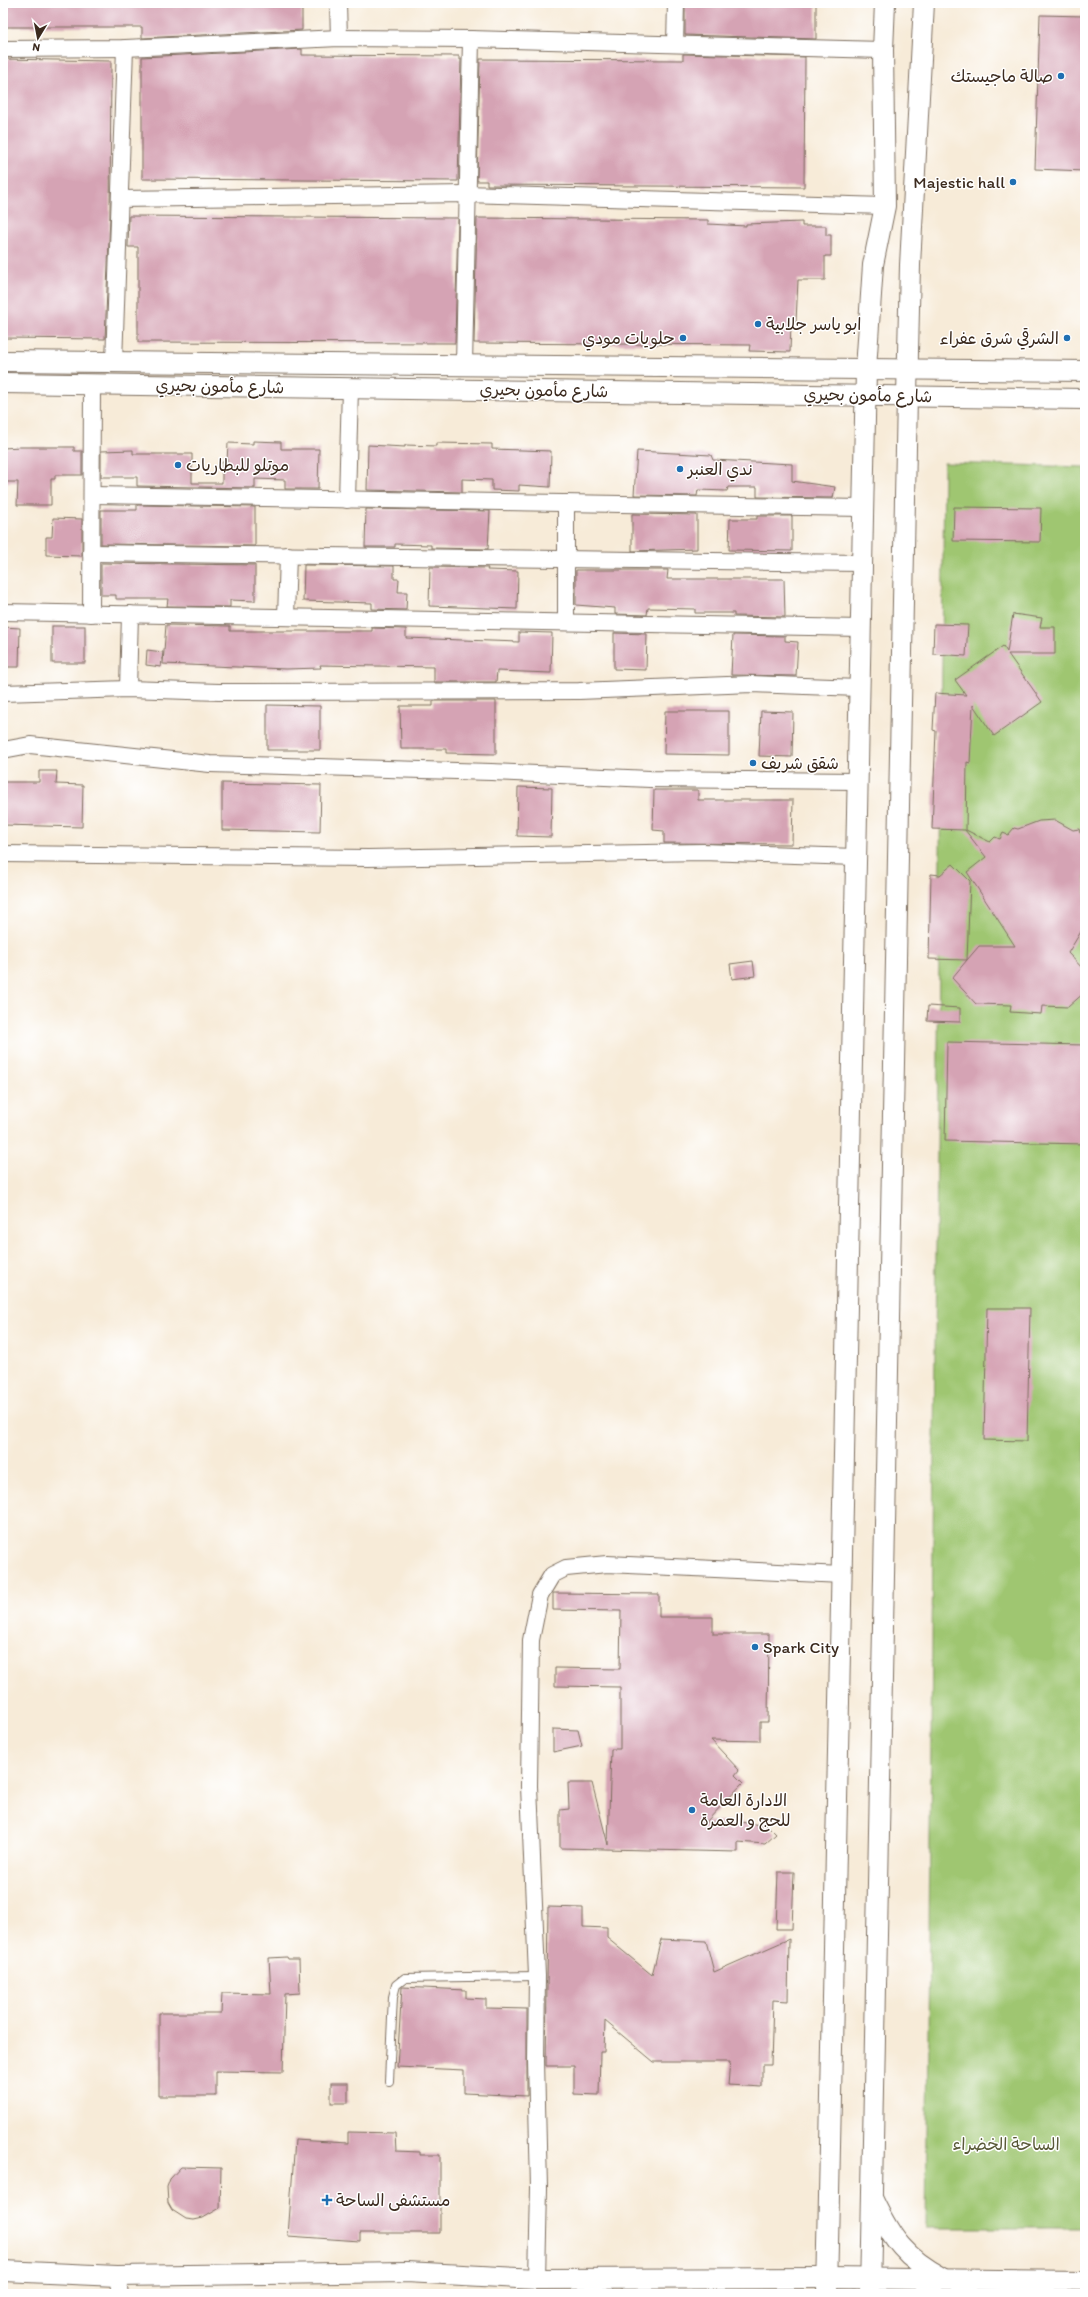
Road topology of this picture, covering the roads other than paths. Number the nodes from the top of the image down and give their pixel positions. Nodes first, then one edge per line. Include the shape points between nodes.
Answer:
1 (338, 3) edge
2 (676, 3) edge
3 (885, 3) edge
4 (924, 3) edge
5 (339, 38) junction
6 (471, 39) junction
7 (675, 44) junction
8 (124, 48) junction
9 (3, 49) edge
10 (882, 50) junction
11 (466, 194) junction
12 (120, 199) junction
13 (885, 206) junction
14 (3, 360) edge
15 (114, 362) junction
16 (464, 365) junction
17 (866, 369) junction
18 (907, 370) junction
19 (1085, 371) edge
20 (3, 383) edge
21 (92, 384) junction
22 (350, 388) junction
23 (866, 395) junction
24 (907, 396) junction
25 (1085, 399) edge
26 (92, 495) junction
27 (347, 500) junction
28 (566, 503) junction
29 (863, 508) junction
30 (91, 553) junction
31 (288, 556) junction
32 (566, 559) junction
33 (862, 562) junction
34 (3, 612) edge
35 (91, 614) junction
36 (130, 614) junction
37 (286, 617) junction
38 (566, 622) junction
39 (861, 628) junction
40 (859, 688) junction
41 (128, 689) junction
42 (3, 693) edge
43 (3, 750) edge
44 (858, 781) junction
45 (3, 854) edge
46 (856, 857) junction
47 (842, 1576) junction
48 (536, 1976) junction
49 (389, 2081) dead end
50 (871, 2197) junction
51 (3, 2271) edge
52 (537, 2279) junction
53 (947, 2279) junction
54 (1085, 2281) edge
55 (119, 2285) edge
56 (827, 2286) edge
57 (870, 2286) edge

1 - 5 street
2 - 7 street
3 - 10 street
4 - 18 street
5 - 6 street
5 - 8 street
6 - 7 street
6 - 11 street
7 - 10 street
8 - 9 street
8 - 12 street
10 - 13 street
11 - 12 street
11 - 13 street
11 - 16 street
12 - 15 street
13 - 17 street via 873,265
14 - 15 street, شارع مأمون بحيري
15 - 16 street, شارع مأمون بحيري
16 - 17 street, شارع مأمون بحيري
17 - 18 street, شارع مأمون بحيري
17 - 23 street
18 - 19 street, شارع مأمون بحيري
18 - 24 street
20 - 21 street, شارع مأمون بحيري
21 - 22 street, شارع مأمون بحيري
21 - 26 street
22 - 23 street, شارع مأمون بحيري
22 - 27 street
23 - 24 street, شارع مأمون بحيري
23 - 29 street
24 - 25 street, شارع مأمون بحيري
24 - 50 street
26 - 27 street
26 - 30 street
27 - 28 street
28 - 29 street
28 - 32 street
29 - 33 street
30 - 31 street
30 - 35 street
31 - 32 street
31 - 37 street
32 - 33 street
32 - 38 street
33 - 39 street
34 - 35 street
35 - 36 street
36 - 37 street
36 - 41 street
37 - 38 street
38 - 39 street
39 - 40 street
40 - 41 street via 752,684 579,691 219,692
40 - 44 street
41 - 42 street
43 - 44 street via 30,745 210,764 650,779
44 - 46 street
45 - 46 street via 368,858 703,852
46 - 47 street
47 - 48 street via 607,1564 566,1568 552,1575 540,1595 531,1640 529,1786
47 - 56 street
48 - 49 lane via 405,1978 396,1985 393,1996
48 - 52 street via 540,2188
50 - 53 street via 893,2239 908,2256 926,2269
50 - 57 street
51 - 55 street
52 - 55 street via 406,2272
52 - 56 street
53 - 54 street
53 - 57 street
56 - 57 street

